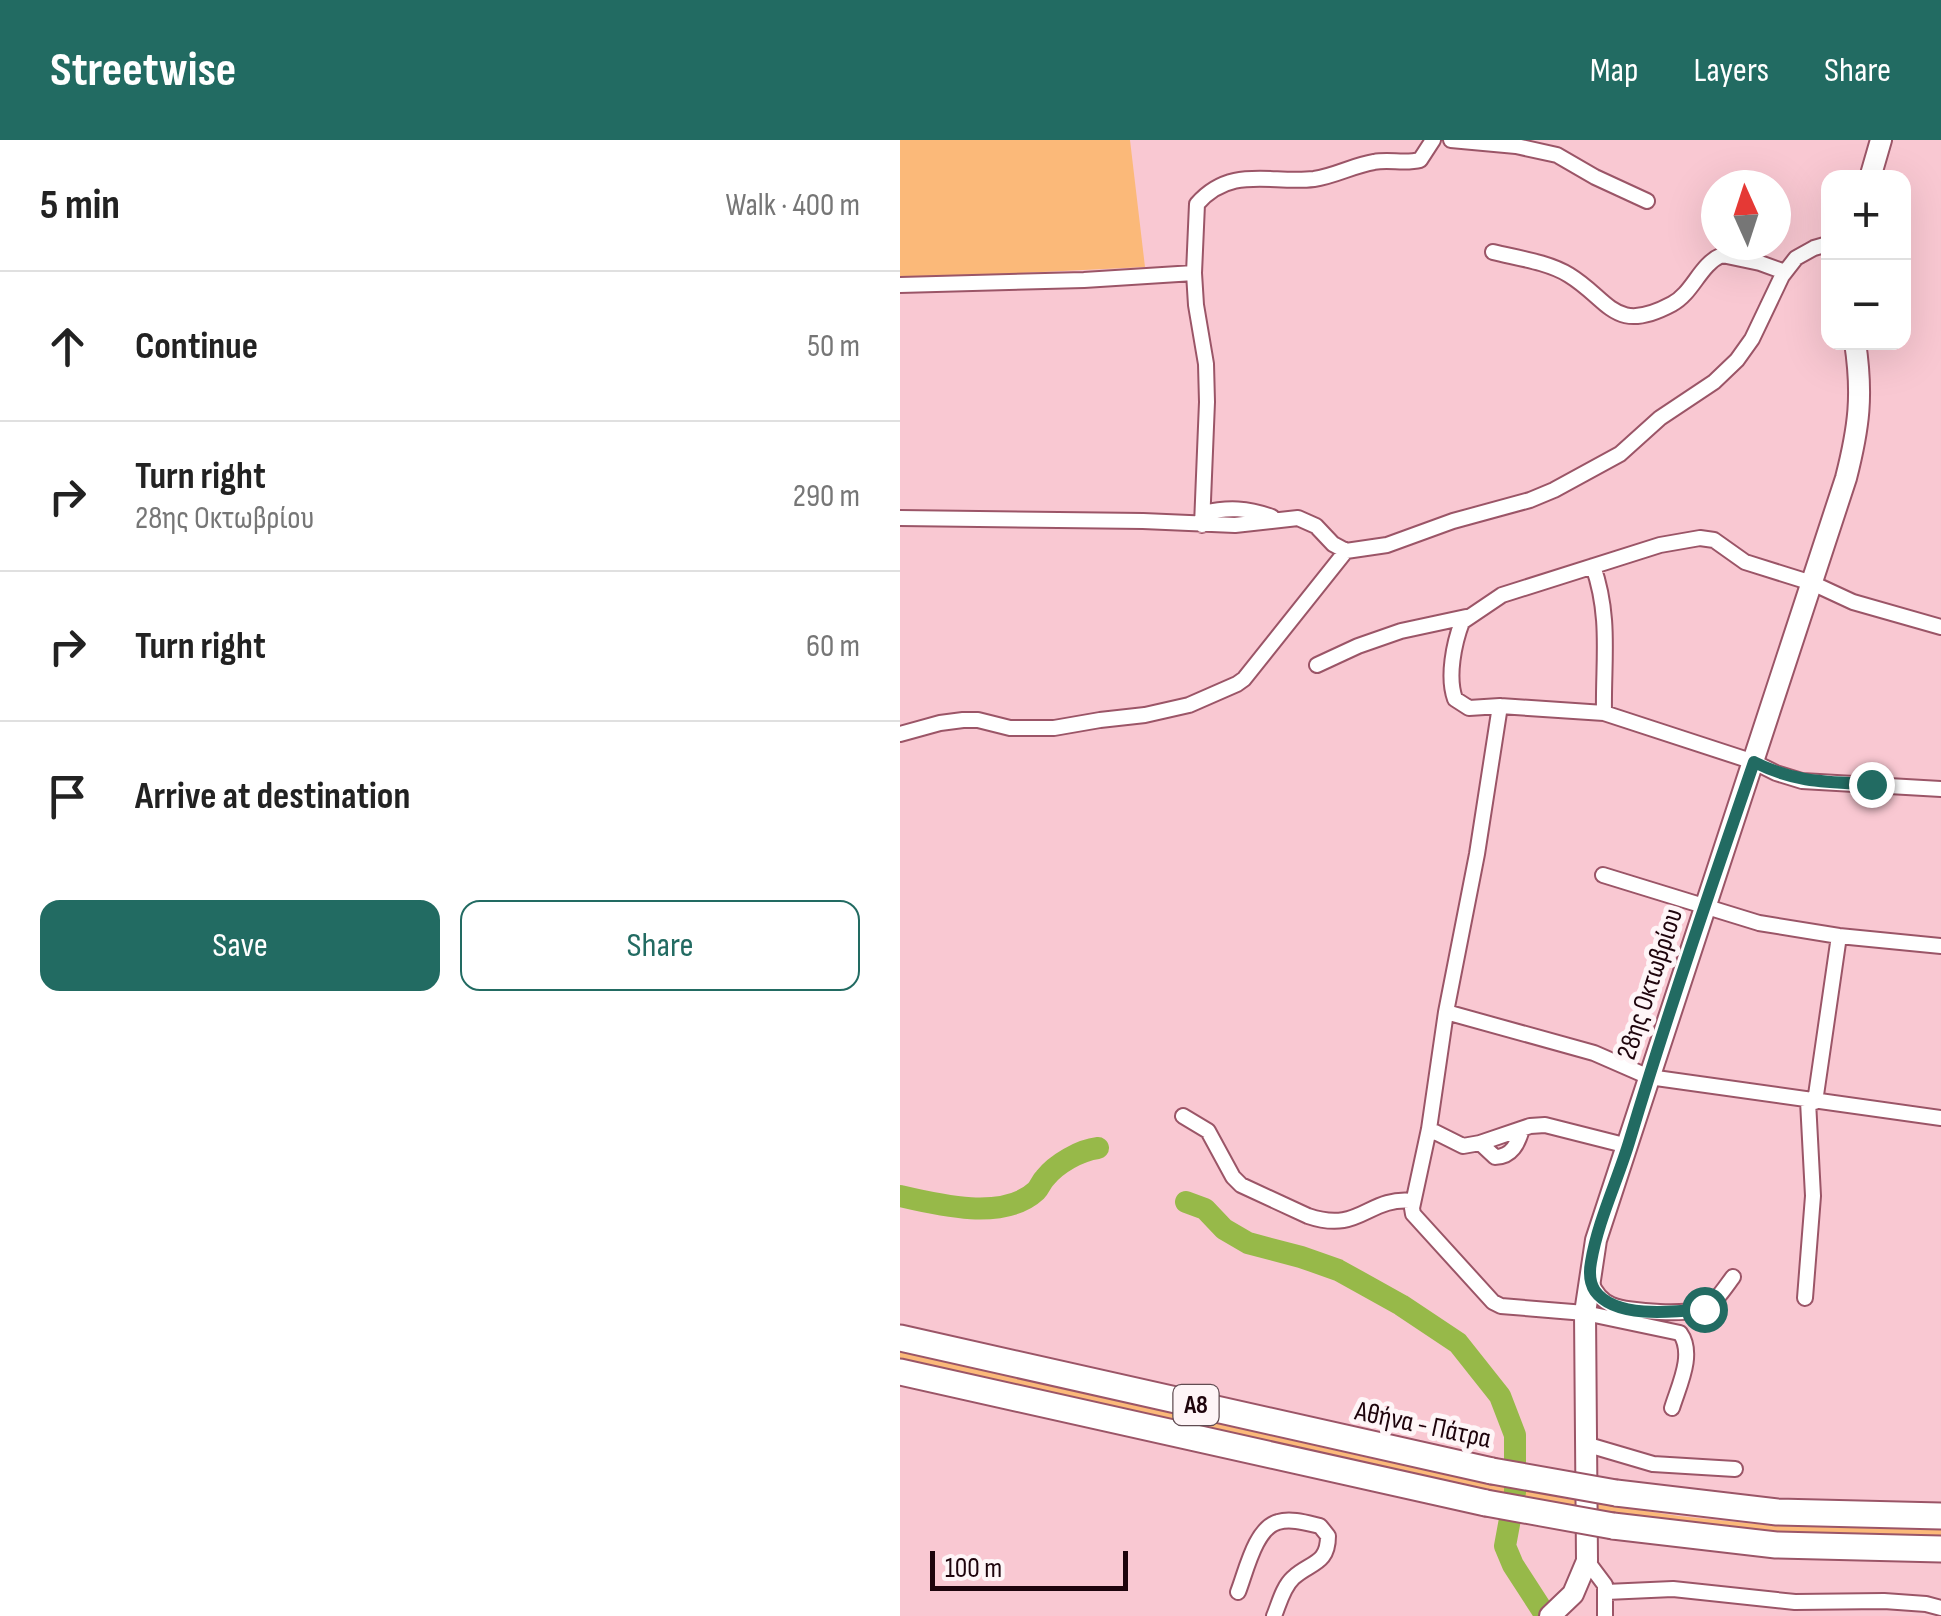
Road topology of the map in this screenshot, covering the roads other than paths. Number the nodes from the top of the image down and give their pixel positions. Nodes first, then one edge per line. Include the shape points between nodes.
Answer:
1 (1433, 140) edge
2 (1451, 140) edge
3 (1881, 140) edge
4 (1872, 170) edge
5 (1646, 201) dead end
6 (1821, 246) edge
7 (1493, 252) dead end
8 (1785, 272) junction
9 (1194, 274) junction
10 (900, 284) edge
11 (1856, 350) edge
12 (900, 518) edge
13 (1202, 519) junction
14 (1346, 551) junction
15 (1593, 566) junction
16 (1812, 583) junction
17 (1466, 617) junction
18 (1941, 627) edge
19 (1317, 665) dead end
20 (1500, 706) junction
21 (1604, 713) junction
22 (900, 734) edge
23 (1754, 762) junction
24 (1941, 788) edge
25 (1602, 875) dead end
26 (1704, 904) junction
27 (1838, 936) junction
28 (1941, 946) edge
29 (1446, 1012) junction
30 (1649, 1077) junction
31 (1812, 1101) junction
32 (1183, 1116) dead end
33 (1941, 1118) edge
34 (1429, 1130) junction
35 (1628, 1146) junction
36 (1413, 1200) junction
37 (1589, 1276) junction
38 (1733, 1277) dead end
39 (1805, 1298) dead end
40 (1585, 1313) junction
41 (900, 1338) edge
42 (900, 1372) edge
43 (1672, 1408) dead end
44 (1585, 1444) junction
45 (1735, 1469) dead end
46 (1941, 1516) edge
47 (1941, 1549) edge
48 (1586, 1561) junction
49 (1238, 1592) dead end
50 (1606, 1592) junction
51 (1941, 1608) edge
52 (1274, 1616) edge
53 (1550, 1616) edge
54 (1604, 1616) edge

1 - 9 street via 1412,162 1369,162 1313,179 1243,178 1220,185 1197,204
2 - 5 street via 1557,155
3 - 4 street
6 - 8 street
7 - 8 street via 1568,274 1614,312 1638,315 1674,303 1722,255
8 - 14 street via 1737,360 1620,454 1530,500
9 - 10 street
9 - 13 street via 1206,364
11 - 16 street, 28ης Οκτωβρίου via 1858,426
12 - 13 street
13 - 14 street via 1235,526 1298,518
14 - 22 street via 1244,678 1190,705 1054,728 978,720
15 - 16 street via 1700,538 1745,562
15 - 17 street via 1502,594
15 - 21 street via 1606,641
16 - 18 street
16 - 23 street, 28ης Οκτωβρίου
17 - 19 street via 1400,631
17 - 20 street via 1452,694 1469,708
20 - 21 street
20 - 29 street
21 - 23 street
23 - 24 street via 1802,780
23 - 26 street, 28ης Οκτωβρίου
25 - 26 street
26 - 27 street via 1759,923
26 - 30 street, 28ης Οκτωβρίου
27 - 28 street
27 - 31 street
29 - 30 street via 1594,1054
29 - 34 street
30 - 31 street
30 - 35 street, 28ης Οκτωβρίου
31 - 33 street
31 - 39 street
32 - 36 street via 1208,1131 1241,1185 1308,1216 1343,1222 1390,1201
34 - 35 street via 1464,1146 1480,1143 1495,1157 1513,1149 1522,1129 1545,1126
34 - 36 street
35 - 37 street, 28ης Οκτωβρίου
36 - 40 street via 1413,1214 1493,1302
37 - 38 street via 1594,1290 1614,1306 1663,1312 1704,1309
37 - 40 street, 28ης Οκτωβρίου
40 - 43 street via 1680,1332 1688,1351
40 - 44 street, 28ης Οκτωβρίου
41 - 46 highway, Αθήνα - Πάτρα / Α8, bridge via 1616,1493 1777,1512
42 - 47 highway, Α8, bridge via 1612,1526 1776,1546
44 - 45 street via 1653,1464
44 - 48 street, 28ης Οκτωβρίου
48 - 50 street
48 - 53 street, 28ης Οκτωβρίου via 1573,1594
49 - 52 street via 1264,1530 1285,1521 1320,1526 1328,1536 1323,1557 1288,1582
50 - 51 street via 1673,1589
50 - 54 street

